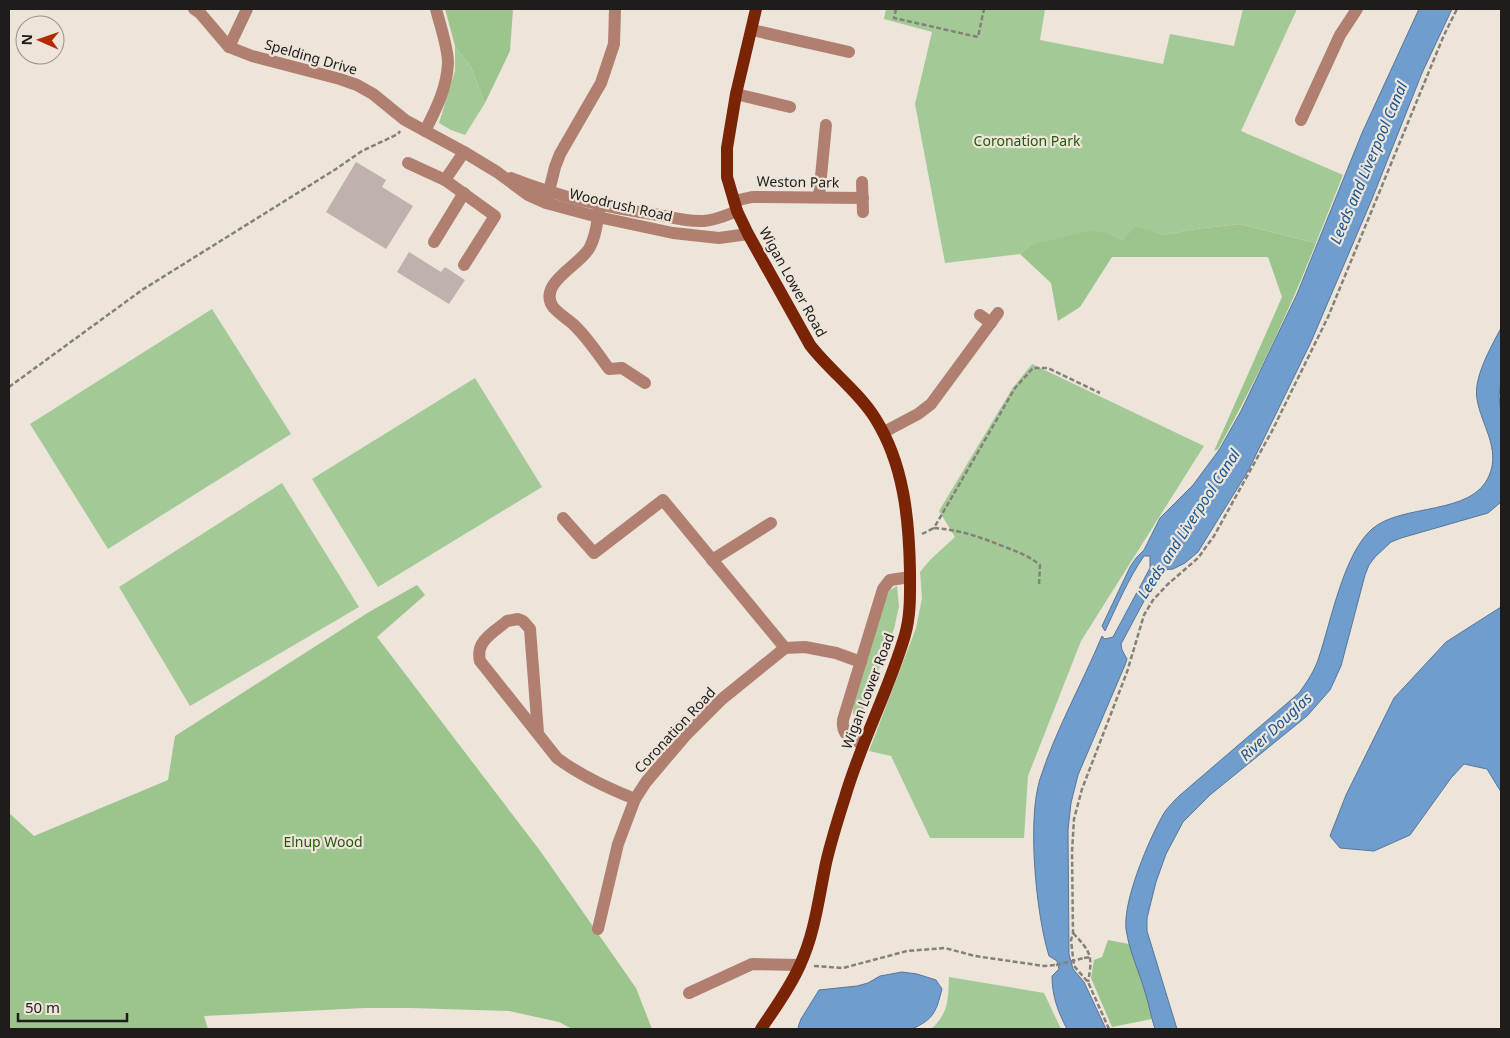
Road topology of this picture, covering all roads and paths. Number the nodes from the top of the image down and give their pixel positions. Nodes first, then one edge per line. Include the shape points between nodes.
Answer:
1 (194, 9) edge
2 (247, 9) edge
3 (436, 9) edge
4 (615, 9) edge
5 (756, 9) edge
6 (896, 9) edge
7 (984, 9) edge
8 (1357, 9) edge
9 (1457, 9) edge
10 (752, 30) junction
11 (229, 47) junction
12 (849, 52) dead end
13 (736, 94) junction
14 (790, 107) dead end
15 (405, 120) junction
16 (1301, 120) dead end
17 (826, 125) dead end
18 (425, 130) junction
19 (464, 152) junction
20 (408, 163) dead end
21 (445, 180) junction
22 (862, 182) dead end
23 (464, 193) junction
24 (548, 197) junction
25 (819, 198) junction
26 (863, 198) junction
27 (735, 206) junction
28 (599, 211) junction
29 (863, 212) dead end
30 (748, 234) junction
31 (434, 242) dead end
32 (464, 265) dead end
33 (980, 315) dead end
34 (645, 383) dead end
35 (9, 387) edge
36 (1100, 393) dead end
37 (884, 432) junction
38 (563, 518) dead end
39 (771, 523) dead end
40 (712, 560) junction
41 (910, 577) junction
42 (1039, 584) dead end
43 (785, 648) junction
44 (861, 662) junction
45 (538, 733) junction
46 (863, 744) junction
47 (635, 799) junction
48 (598, 930) dead end
49 (1074, 933) junction
50 (1091, 957) junction
51 (800, 965) junction
52 (1088, 982) junction
53 (689, 993) dead end
54 (761, 1029) edge
55 (1109, 1029) edge

1 - 11 street, Spelding Drive
2 - 11 street
3 - 18 street via 448,61 439,103
4 - 24 street via 614,44 601,83 560,154
5 - 10 main road, Wigan Lower Road
6 - 7 path via 894,18 978,37
8 - 16 street via 1340,35
9 - 49 path via 1328,317 1272,431 1214,536 1198,558 1153,600 1144,615 1074,819
10 - 12 street
10 - 13 main road, Wigan Lower Road
11 - 15 street, Spelding Drive via 357,85
13 - 14 street
13 - 27 main road, Wigan Lower Road via 726,161
15 - 18 street, Spelding Drive
15 - 35 path via 398,134 362,151 142,290
17 - 25 street
18 - 19 street, Woodrush Road
19 - 21 street
19 - 24 street, Woodrush Road via 528,195
20 - 21 street
21 - 23 street
22 - 26 street
23 - 31 street
23 - 32 street via 495,216
24 - 28 street, Woodrush Road
25 - 26 street, Weston Park
25 - 27 street, Weston Park via 752,197
26 - 29 street
27 - 28 street, Woodrush Road via 721,217 704,221
27 - 30 main road, Wigan Lower Road
28 - 30 street, Woodrush Road via 674,233 719,238
28 - 34 street via 591,246 584,257 556,280 550,293 553,307 575,326 593,359 609,369 622,368
30 - 37 main road, Wigan Lower Road via 810,346 864,403
33 - 37 street via 995,318 932,404
36 - 42 path via 1048,368 1033,368 1015,388 934,528 976,535 1030,557 1040,565
37 - 41 main road, Wigan Lower Road via 901,482
38 - 40 street via 594,553 663,500
39 - 40 street
40 - 43 street
41 - 44 street via 895,578 886,584
41 - 46 main road, Wigan Lower Road via 906,632
43 - 44 street via 805,647
43 - 47 street, Coronation Road via 716,705 685,736
44 - 46 street via 842,726 848,738
45 - 45 street via 480,661 482,641 512,619 523,621 530,629
45 - 47 street via 557,758 571,769
46 - 51 main road, Wigan Lower Road via 838,821 808,946
47 - 48 street, Coronation Road via 618,844
49 - 50 path
49 - 52 path via 1071,940 1074,966
50 - 51 path, bridge via 1044,966 975,956 945,948 907,951 843,968
50 - 52 path
51 - 53 street via 752,964
51 - 54 main road, Wigan Lower Road
52 - 55 path

